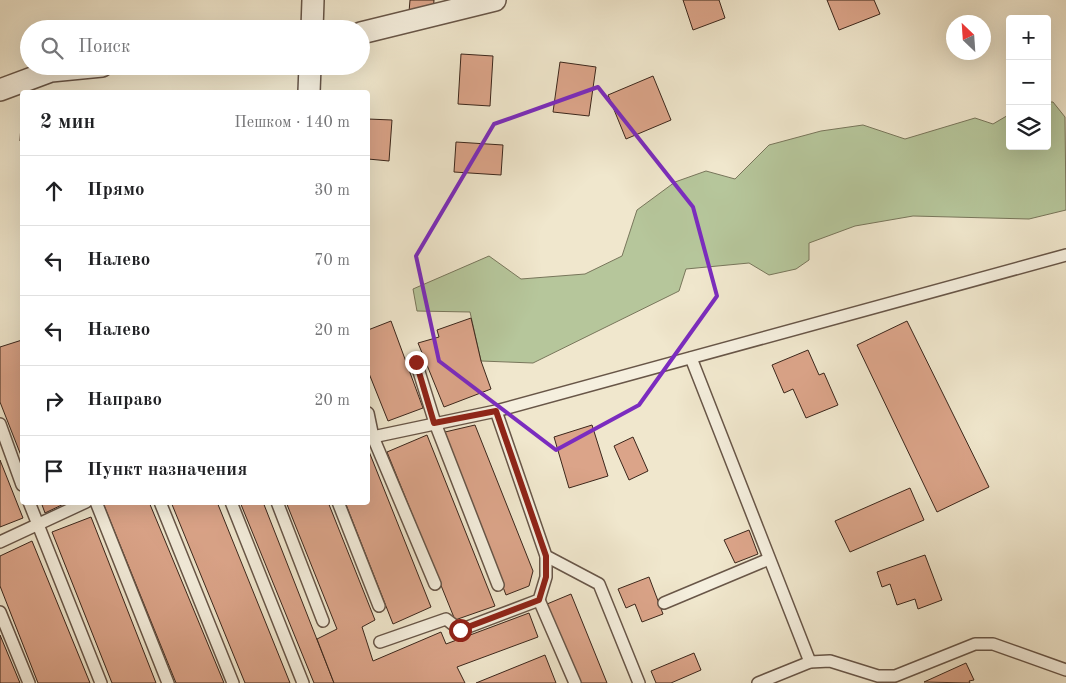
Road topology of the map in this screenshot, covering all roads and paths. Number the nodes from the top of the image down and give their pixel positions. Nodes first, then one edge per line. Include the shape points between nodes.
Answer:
1 (313, 0) edge
2 (495, 0) edge
3 (312, 20) edge
4 (370, 31) edge
5 (40, 75) edge
6 (310, 75) edge
7 (0, 90) edge
8 (309, 90) edge
9 (1066, 255) edge
10 (690, 358) junction
11 (416, 362) dead end
12 (496, 411) junction
13 (434, 423) junction
14 (0, 424) edge
15 (370, 438) edge
16 (20, 479) edge
17 (30, 505) edge
18 (80, 505) edge
19 (97, 505) edge
20 (161, 505) edge
21 (232, 505) edge
22 (278, 505) edge
23 (339, 505) edge
24 (37, 526) junction
25 (0, 542) edge
26 (546, 556) junction
27 (769, 559) junction
28 (435, 584) dead end
29 (498, 585) dead end
30 (539, 600) junction
31 (664, 603) dead end
32 (380, 606) dead end
33 (0, 612) edge
34 (323, 621) dead end
35 (380, 642) dead end
36 (810, 662) junction
37 (1066, 670) edge
38 (29, 683) edge
39 (101, 683) edge
40 (168, 683) edge
41 (233, 683) edge
42 (303, 683) edge
43 (575, 683) edge
44 (640, 683) edge
45 (758, 683) edge

1 - 3 street
2 - 4 street
5 - 7 street
6 - 8 street
9 - 10 lane
10 - 12 lane
10 - 27 lane
11 - 13 lane
12 - 13 lane
12 - 26 lane
13 - 15 lane
13 - 29 lane
14 - 16 lane
15 - 28 lane
17 - 24 lane
18 - 24 lane
19 - 40 lane
20 - 41 lane
21 - 42 lane
22 - 34 lane
23 - 32 lane
24 - 25 lane
24 - 39 lane
26 - 30 lane via 546,577
26 - 44 lane via 599,584
27 - 31 lane
27 - 36 lane
30 - 35 lane via 460,630 446,619
30 - 43 lane
33 - 38 lane
36 - 37 lane via 830,661 878,676 895,676 975,644 993,644
36 - 45 lane

